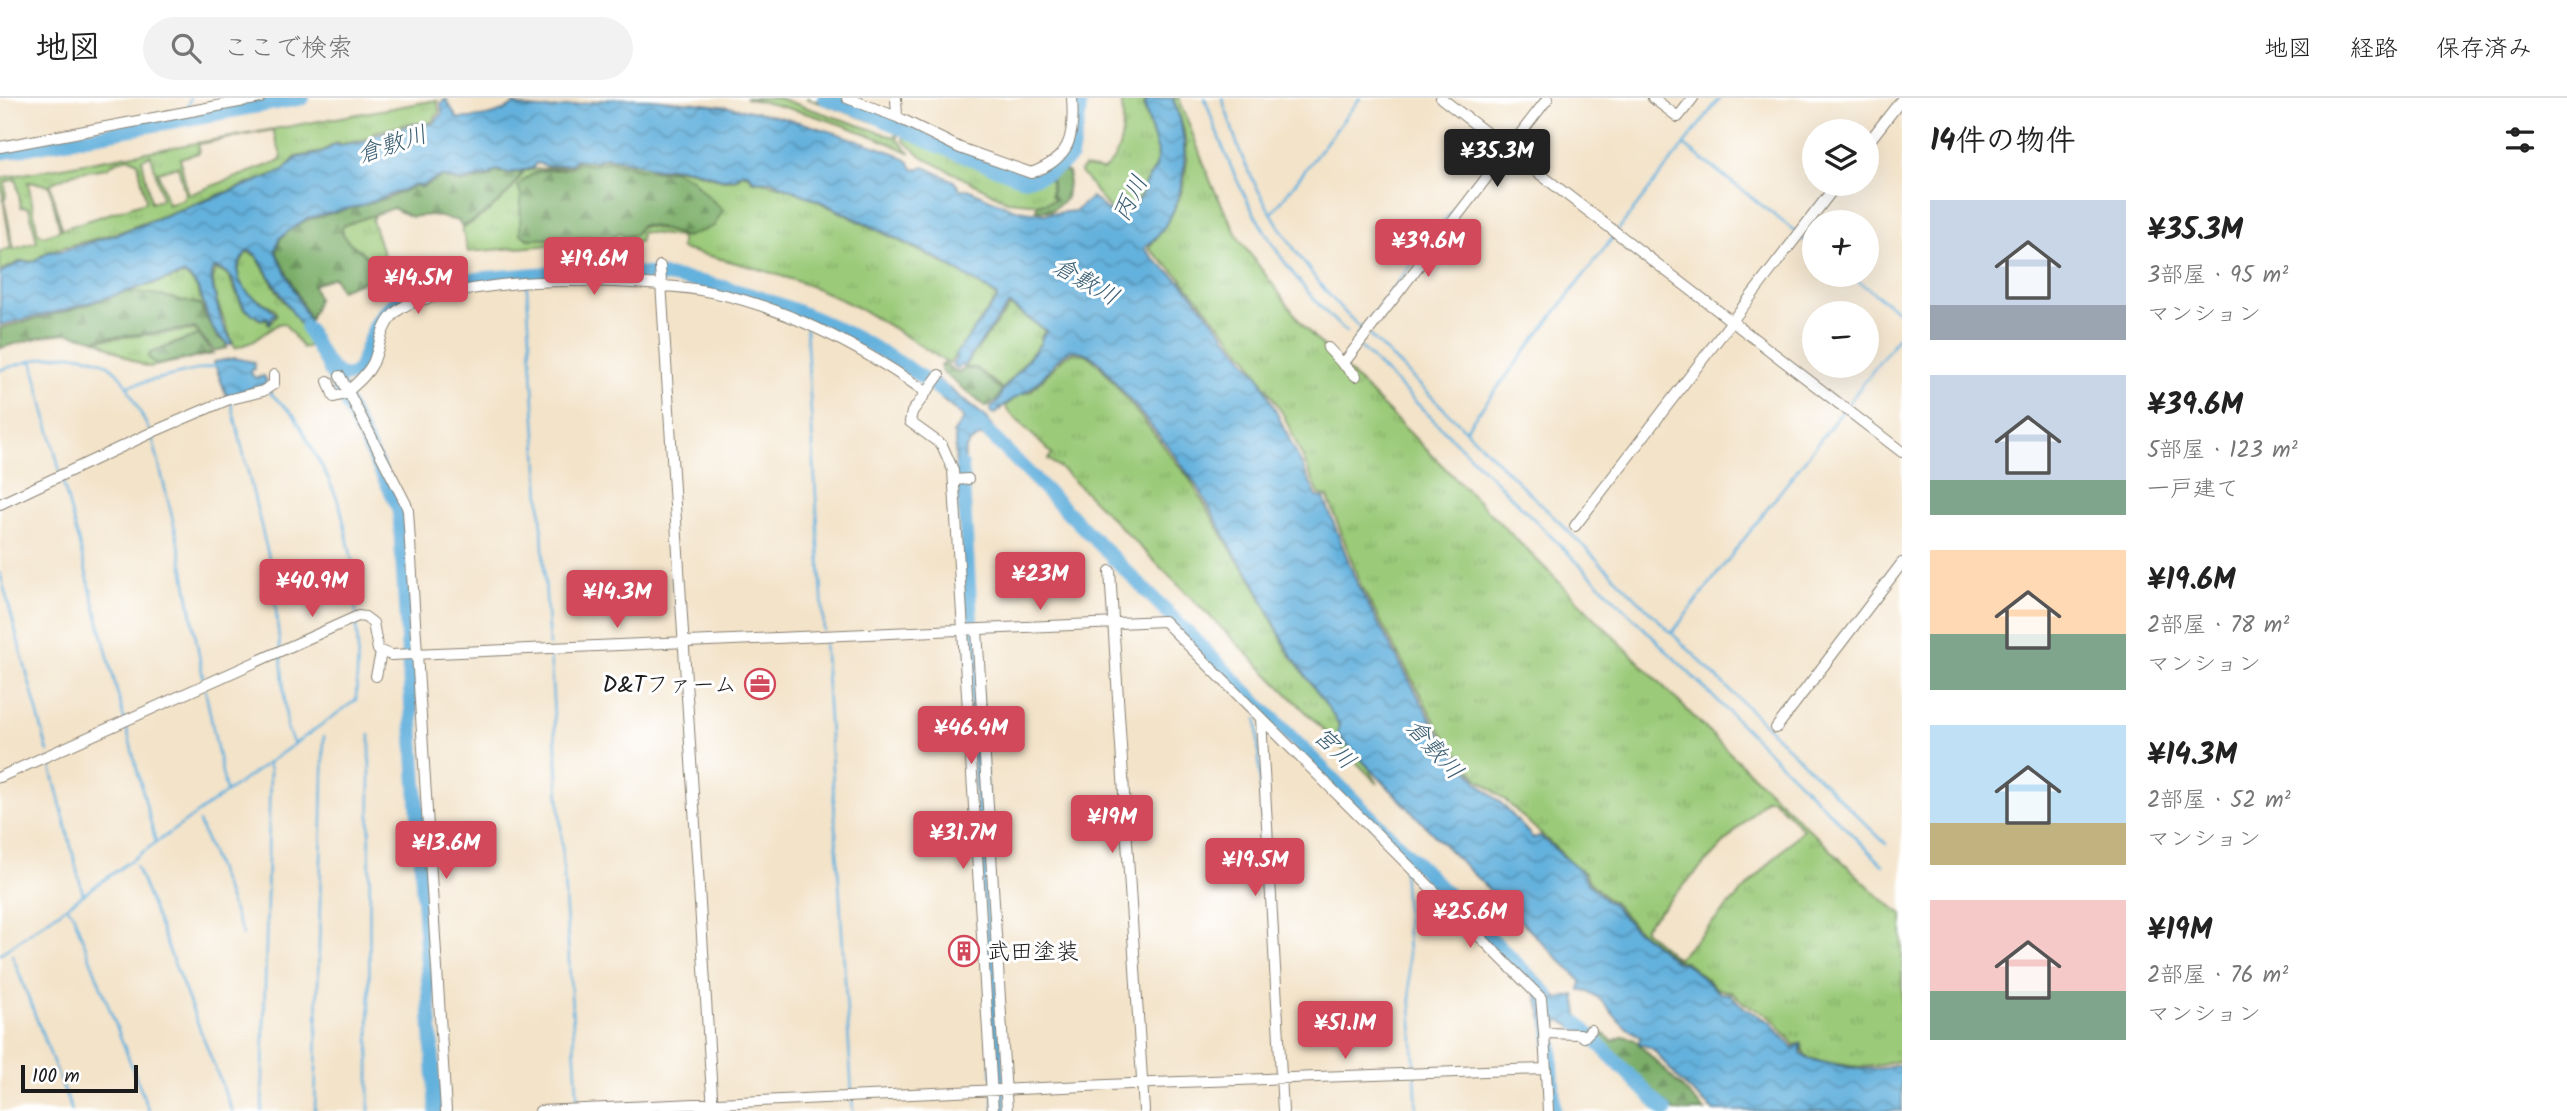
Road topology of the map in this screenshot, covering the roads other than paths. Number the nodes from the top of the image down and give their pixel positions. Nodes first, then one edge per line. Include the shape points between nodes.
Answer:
1 (199, 98) edge
2 (260, 98) edge
3 (847, 98) edge
4 (896, 98) edge
5 (1072, 98) edge
6 (1441, 98) edge
7 (1548, 98) edge
8 (1653, 98) edge
9 (1693, 98) edge
10 (1902, 99) edge
11 (197, 110) junction
12 (897, 117) junction
13 (1879, 129) edge
14 (0, 147) edge
15 (1508, 150) junction
16 (1828, 196) edge
17 (660, 267) dead end
18 (662, 285) junction
19 (1733, 321) junction
20 (1328, 348) dead end
21 (1343, 364) junction
22 (340, 376) dead end
23 (937, 376) dead end
24 (1356, 376) dead end
25 (328, 381) dead end
26 (270, 383) dead end
27 (927, 390) junction
28 (345, 394) junction
29 (1902, 452) edge
30 (0, 505) edge
31 (1575, 527) dead end
32 (1902, 563) edge
33 (1110, 571) dead end
34 (1110, 623) junction
35 (970, 630) junction
36 (687, 642) junction
37 (381, 653) junction
38 (411, 654) junction
39 (376, 676) dead end
40 (1258, 715) junction
41 (1776, 728) dead end
42 (0, 777) edge
43 (1588, 1032) dead end
44 (1548, 1033) junction
45 (1544, 1069) junction
46 (1279, 1079) junction
47 (1140, 1084) junction
48 (999, 1091) junction
49 (715, 1106) edge
50 (446, 1111) edge
51 (540, 1111) edge
52 (993, 1111) edge
53 (1007, 1111) edge
54 (1144, 1111) edge
55 (1283, 1111) edge
56 (1548, 1111) edge

1 - 11 street
2 - 11 street
3 - 12 street
4 - 12 street
5 - 12 street via 1066,150 1031,173 960,148
6 - 15 street
7 - 15 street
8 - 9 street via 1678,117
10 - 13 street
11 - 14 street
15 - 19 street
15 - 21 street
16 - 19 street
17 - 18 street
18 - 27 street via 729,298 806,324 887,364
18 - 28 street via 526,282 413,302 401,308 383,329 372,365
18 - 36 street
19 - 29 street
19 - 31 street
20 - 21 street
21 - 24 street
22 - 28 street
23 - 27 street
25 - 28 street via 334,397
26 - 30 street
27 - 35 street via 910,422 945,449 961,479
28 - 38 street via 406,504
32 - 41 street
33 - 34 street
34 - 35 street
34 - 40 street via 1164,621
34 - 47 street
35 - 36 street
35 - 48 street
36 - 38 street
36 - 49 street
37 - 38 street
37 - 39 street
37 - 42 street via 375,647 373,623 356,617
38 - 50 street
40 - 44 street via 1541,998
40 - 46 street
43 - 44 street via 1584,1037
44 - 45 street
45 - 46 street
45 - 56 street
46 - 47 street
46 - 55 street
47 - 48 street
47 - 54 street
48 - 49 street
48 - 52 street
48 - 53 street
49 - 51 street

